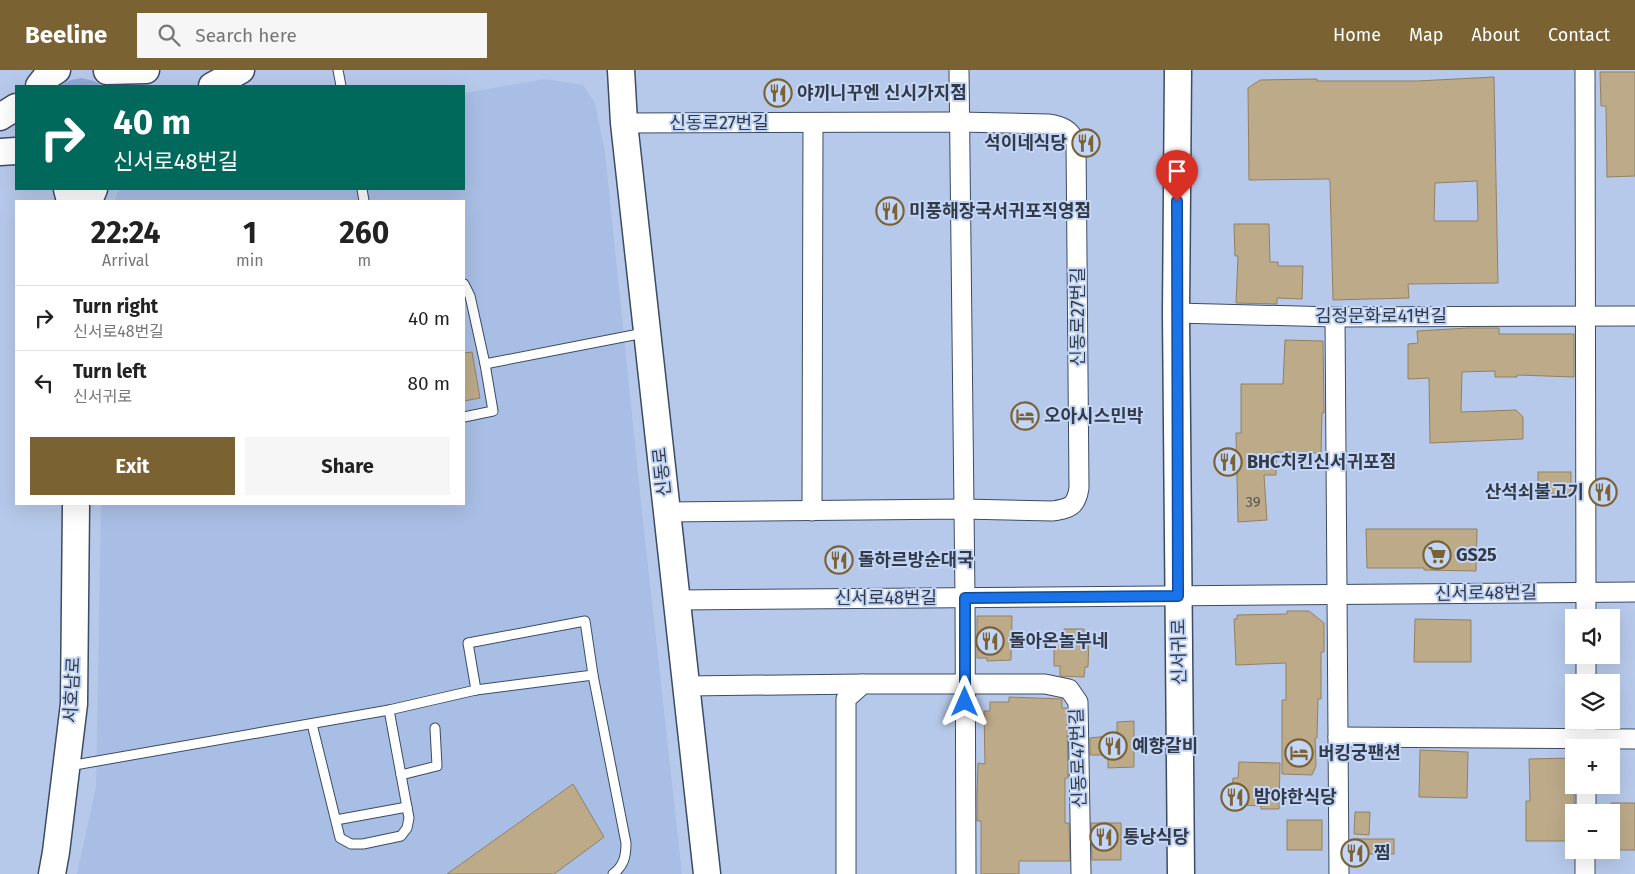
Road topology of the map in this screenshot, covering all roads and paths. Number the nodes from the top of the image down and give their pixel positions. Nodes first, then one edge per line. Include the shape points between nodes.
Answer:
1 (106, 70) edge
2 (146, 70) edge
3 (241, 70) edge
4 (338, 70) edge
5 (621, 70) edge
6 (959, 70) edge
7 (1178, 70) edge
8 (1585, 70) edge
9 (122, 85) edge
10 (214, 85) edge
11 (341, 85) edge
12 (15, 108) edge
13 (0, 117) edge
14 (959, 122) junction
15 (624, 123) junction
16 (812, 123) junction
17 (15, 151) edge
18 (0, 152) edge
19 (465, 287) edge
20 (1176, 313) junction
21 (1585, 316) junction
22 (1635, 316) edge
23 (1335, 317) junction
24 (647, 332) junction
25 (485, 364) junction
26 (465, 417) edge
27 (76, 505) edge
28 (963, 509) junction
29 (812, 511) junction
30 (667, 512) junction
31 (1586, 592) junction
32 (1635, 592) edge
33 (1336, 594) junction
34 (1178, 596) junction
35 (965, 598) junction
36 (676, 600) junction
37 (1586, 609) edge
38 (593, 675) junction
39 (965, 683) junction
40 (863, 684) junction
41 (686, 686) junction
42 (476, 690) junction
43 (389, 710) junction
44 (312, 724) junction
45 (435, 728) dead end
46 (1586, 735) edge
47 (1338, 737) junction
48 (1635, 739) edge
49 (66, 767) junction
50 (401, 775) junction
51 (407, 807) junction
52 (336, 820) junction
53 (1586, 859) edge
54 (52, 874) edge
55 (613, 874) edge
56 (707, 874) edge
57 (846, 874) edge
58 (966, 874) edge
59 (1081, 874) edge
60 (1181, 874) edge
61 (1339, 874) edge
62 (1585, 874) edge

1 - 2 street
1 - 9 street
3 - 10 street
4 - 11 lane
5 - 15 street, 신동로
6 - 14 street
7 - 20 street, 신서귀로
8 - 21 street
12 - 13 street
14 - 16 street, 신동로27번길
14 - 28 street
14 - 28 street, 신동로27번길 via 1063,126 1076,142 1077,160 1079,488 1076,501 1069,507 1053,511
15 - 16 street, 신동로27번길
15 - 24 street, 신동로
16 - 29 street
17 - 18 street
19 - 25 lane via 470,296
20 - 23 street, 김정문화로41번길
20 - 34 street, 신서귀로
21 - 22 street, 김정문화로41번길
21 - 23 street, 김정문화로41번길
21 - 31 street
23 - 33 street
24 - 25 lane
24 - 30 street, 신동로
25 - 26 lane via 492,411
27 - 49 street, 서호남로 via 74,704
28 - 29 street, 신동로27번길
28 - 35 street
29 - 30 street, 신동로27번길
30 - 36 street, 신동로
31 - 32 street, 신서로48번길
31 - 33 street, 신서로48번길
31 - 37 street
33 - 34 street, 신서로48번길
33 - 47 street
34 - 35 street, 신서로48번길
34 - 60 street, 신서귀로
35 - 36 street, 신서로48번길
35 - 39 street
36 - 41 street, 신동로
38 - 42 lane
38 - 42 lane via 585,621 468,643
38 - 55 lane via 626,843 626,857 620,870
39 - 40 street, 신동로47번길
39 - 58 street
39 - 59 street, 신동로47번길 via 1045,684 1069,689 1078,702
40 - 41 street, 신동로47번길
40 - 57 street via 846,699
41 - 56 street, 신동로
42 - 43 lane
43 - 44 lane
43 - 50 lane
44 - 49 lane
44 - 52 lane
45 - 50 lane via 437,766
46 - 47 street
46 - 48 street
47 - 61 street
49 - 54 street, 서호남로
50 - 51 lane
51 - 52 lane
51 - 52 lane via 407,828 401,836 363,844 351,844 340,838
53 - 62 street

